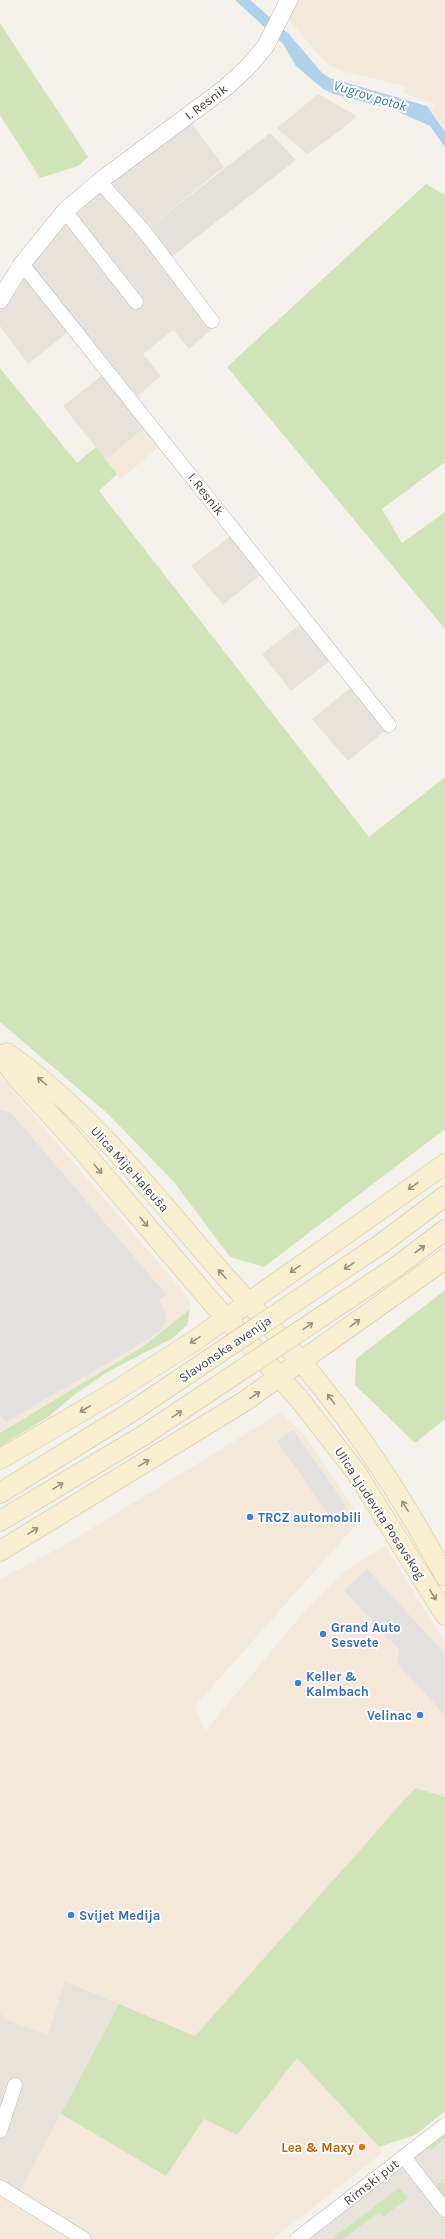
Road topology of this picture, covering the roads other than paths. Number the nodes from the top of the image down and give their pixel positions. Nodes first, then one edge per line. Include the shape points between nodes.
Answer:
1 (289, 0) edge
2 (100, 182) junction
3 (65, 211) junction
4 (22, 264) junction
5 (0, 300) edge
6 (136, 302) dead end
7 (212, 321) dead end
8 (390, 725) dead end
9 (0, 1048) edge
10 (0, 1055) edge
11 (445, 1164) edge
12 (445, 1196) edge
13 (445, 1230) edge
14 (445, 1259) edge
15 (248, 1304) junction
16 (227, 1318) junction
17 (301, 1362) junction
18 (280, 1377) junction
19 (0, 1459) edge
20 (0, 1493) edge
21 (0, 1521) edge
22 (0, 1551) edge
23 (445, 1576) edge
24 (445, 1615) edge
25 (15, 2085) dead end
26 (445, 2125) edge
27 (0, 2131) edge
28 (404, 2157) junction
29 (0, 2187) edge
30 (445, 2210) edge
31 (84, 2239) edge
32 (297, 2239) edge

1 - 2 street, I. Resnik via 265,47 246,69 225,88
2 - 3 street, I. Resnik
2 - 7 street via 144,231
3 - 4 street, I. Resnik
3 - 6 street
4 - 5 street, I. Resnik
4 - 8 street, I. Resnik
15 -> 9 main road, Ulica Mije Haleuša via 91,1125 34,1074
10 -> 16 main road, Ulica Mije Haleuša
11 -> 15 main road
12 -> 20 main road, Slavonska avenija, bridge via 381,1244 131,1412
21 -> 13 main road, Slavonska avenija, bridge via 144,1436 396,1268
17 -> 14 main road
15 - 16 main road
15 - 17 main road, Ulica Mije Haleuša
16 - 18 main road, Ulica Mije Haleuša
16 -> 19 main road via 106,1397
17 - 18 main road
23 -> 17 main road, Ulica Ljudevita Posavskog via 379,1464
22 -> 18 main road via 234,1408
18 -> 24 main road, Ulica Ljudevita Posavskog via 356,1472
25 - 27 street
26 - 28 street, Rimski put
28 - 30 street
28 - 32 street, Rimski put
29 - 31 street

